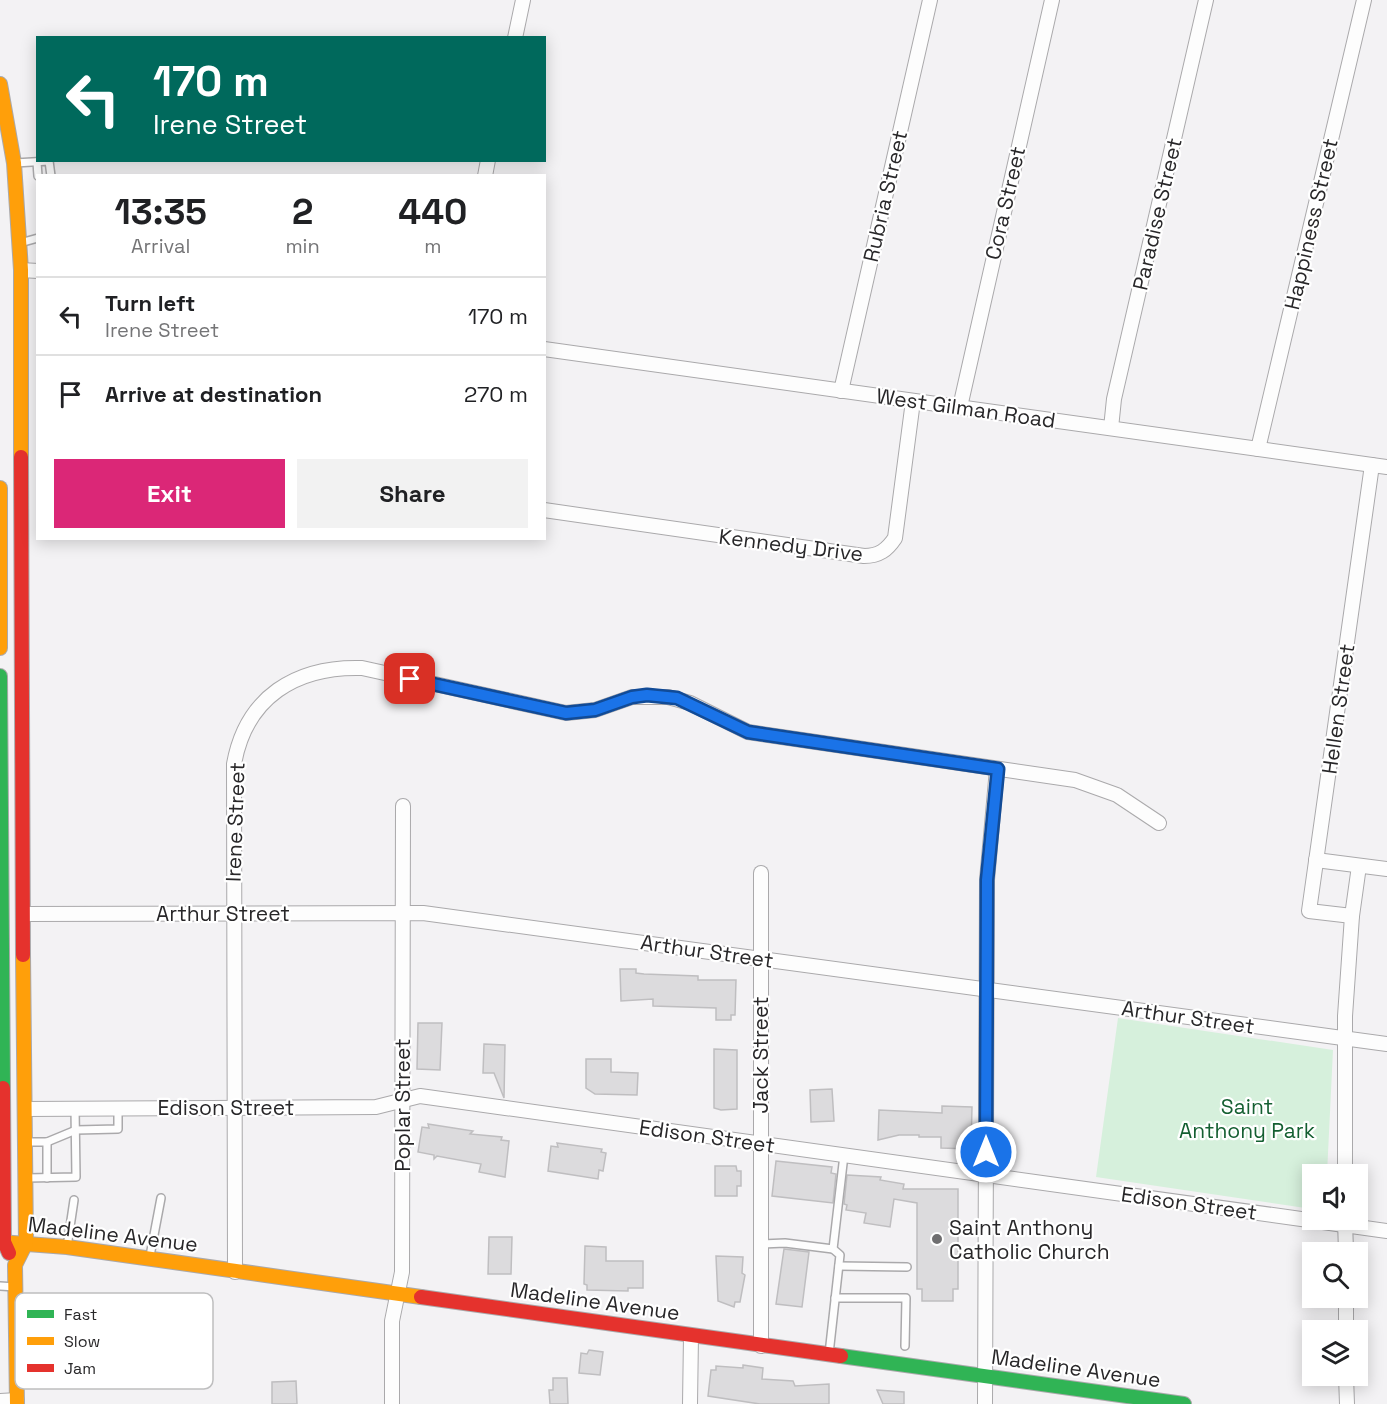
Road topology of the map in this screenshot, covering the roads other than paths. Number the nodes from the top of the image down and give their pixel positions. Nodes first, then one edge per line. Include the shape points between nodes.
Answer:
1 (523, 0) edge
2 (930, 0) edge
3 (1052, 0) edge
4 (1206, 0) edge
5 (1364, 0) edge
6 (515, 36) edge
7 (0, 84) edge
8 (36, 162) joint
9 (14, 163) junction
10 (38, 174) edge
11 (36, 239) edge
12 (20, 243) junction
13 (21, 270) junction
14 (36, 271) edge
15 (546, 349) edge
16 (841, 391) junction
17 (913, 401) junction
18 (960, 407) junction
19 (1111, 428) junction
20 (1258, 449) junction
21 (1372, 465) junction
22 (1387, 467) edge
23 (0, 488) edge
24 (546, 510) edge
25 (0, 648) edge
26 (0, 676) edge
27 (998, 769) junction
28 (403, 806) dead end
29 (1159, 823) dead end
30 (1316, 860) junction
31 (1359, 866) junction
32 (1387, 869) edge
33 (761, 873) dead end
34 (402, 912) junction
35 (233, 913) junction
36 (22, 914) junction
37 (1352, 916) junction
38 (760, 959) junction
39 (986, 990) junction
40 (1, 1015) edge
41 (1345, 1039) junction
42 (1387, 1044) edge
43 (402, 1099) junction
44 (234, 1107) junction
45 (75, 1108) junction
46 (118, 1108) junction
47 (25, 1109) junction
48 (76, 1130) junction
49 (26, 1142) junction
50 (47, 1142) junction
51 (760, 1143) junction
52 (844, 1155) junction
53 (1345, 1164) edge
54 (986, 1175) junction
55 (26, 1178) junction
56 (47, 1178) junction
57 (160, 1198) dead end
58 (74, 1200) dead end
59 (1302, 1216) edge
60 (1368, 1227) edge
61 (1387, 1231) edge
62 (2, 1242) edge
63 (26, 1243) junction
64 (761, 1244) junction
65 (67, 1247) junction
66 (833, 1249) junction
67 (150, 1259) junction
68 (15, 1265) junction
69 (839, 1266) junction
70 (907, 1267) dead end
71 (235, 1272) junction
72 (0, 1286) edge
73 (15, 1287) junction
74 (15, 1293) edge
75 (397, 1295) junction
76 (835, 1298) junction
77 (691, 1336) junction
78 (761, 1346) junction
79 (905, 1346) dead end
80 (829, 1355) junction
81 (985, 1377) junction
82 (1346, 1386) edge
83 (0, 1401) edge
84 (17, 1402) edge
85 (392, 1404) edge
86 (690, 1404) edge
87 (985, 1404) edge
88 (1184, 1404) edge
89 (1347, 1404) edge

1 - 6 street
2 - 16 street, Rubria Street
3 - 18 street, Cora Street
4 - 19 street, Paradise Street via 1114,399
5 - 20 street, Happiness Street
7 - 9 main road
8 - 9 lane
8 - 10 lane
9 - 12 main road
11 - 12 lane
12 - 13 main road
13 - 14 street
13 - 36 main road
15 - 16 street, West Gilman Road
16 - 17 street, West Gilman Road
17 - 18 street, West Gilman Road
17 - 24 street, Kennedy Drive via 895,538 879,554 864,556
18 - 19 street, West Gilman Road
19 - 20 street, West Gilman Road
20 - 21 street, West Gilman Road
21 - 22 street, West Gilman Road
21 - 30 street, Hellen Street
23 - 25 main road
26 - 40 main road
27 - 29 street, Irene Street via 1099,787
27 - 35 street, Irene Street via 748,732 677,698 632,697 595,710 566,713 362,668 327,669 304,675 276,691 243,734 234,764
27 - 39 street via 987,880
28 - 34 street, Poplar Street
30 - 31 street
30 - 37 street, Hellen Street via 1309,911
31 - 32 street
31 - 37 street
33 - 38 street, Jack Street
34 - 35 street, Arthur Street
34 - 38 street, Arthur Street
34 - 43 street, Poplar Street
35 - 36 street, Arthur Street
35 - 44 street, Irene Street
36 - 47 main road
37 - 41 street
38 - 39 street, Arthur Street
38 - 51 street, Jack Street
39 - 41 street, Arthur Street
39 - 54 street
40 - 62 main road
41 - 42 street, Arthur Street
41 - 53 street
43 - 44 street, Edison Street via 376,1107
43 - 51 street, Edison Street via 420,1096
43 - 75 street, Poplar Street via 402,1272
44 - 46 street, Edison Street
44 - 71 street, Irene Street
45 - 46 street, Edison Street
45 - 47 street, Edison Street
45 - 48 lane
46 - 48 lane via 118,1130
47 - 49 main road
48 - 50 lane
48 - 56 lane via 76,1177
49 - 50 lane
49 - 55 main road
50 - 56 lane
51 - 52 street, Edison Street
51 - 64 street, Jack Street
52 - 54 street, Edison Street
52 - 66 lane
54 - 59 street, Edison Street
54 - 81 street
55 - 56 lane
55 - 63 main road
57 - 67 lane
58 - 65 lane
60 - 61 street, Edison Street
62 - 63 main road, Madeline Avenue
62 - 68 main road
63 - 65 main road, Madeline Avenue
63 - 68 main road
64 - 66 lane
64 - 78 street, Jack Street
65 - 67 main road, Madeline Avenue
66 - 69 lane via 840,1255
67 - 71 main road, Madeline Avenue
68 - 73 main road
69 - 70 lane
69 - 76 lane
71 - 75 main road, Madeline Avenue
72 - 73 lane
73 - 74 main road
75 - 77 main road, Madeline Avenue
75 - 85 street, Poplar Street via 392,1321
76 - 79 lane via 906,1298
76 - 80 lane
77 - 78 main road, Madeline Avenue
77 - 86 street
78 - 80 main road, Madeline Avenue
80 - 81 main road, Madeline Avenue
81 - 87 street
81 - 88 main road, Madeline Avenue
82 - 89 street
83 - 84 street

